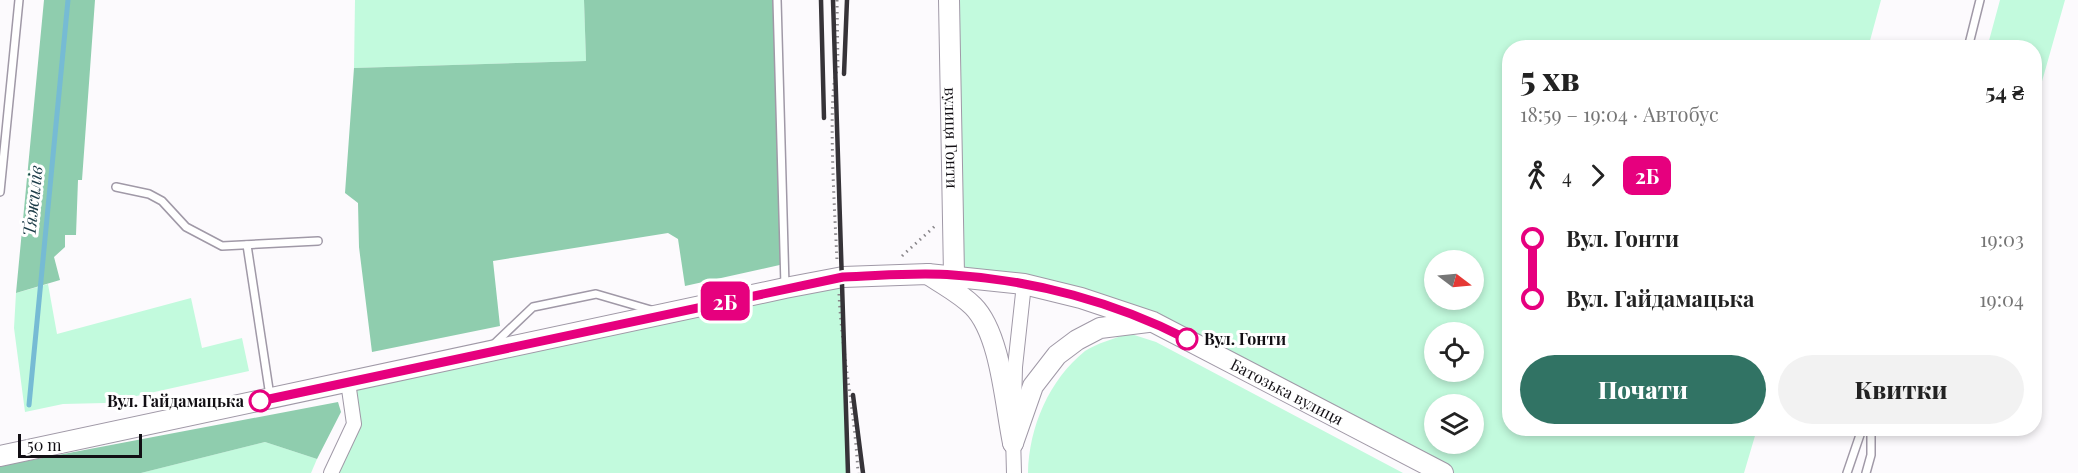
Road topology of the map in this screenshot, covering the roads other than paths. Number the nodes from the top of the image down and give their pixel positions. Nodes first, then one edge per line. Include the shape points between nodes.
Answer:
1 (19, 0) edge
2 (777, 0) edge
3 (949, 0) edge
4 (1980, 0) edge
5 (1970, 40) edge
6 (116, 187) dead end
7 (0, 192) edge
8 (318, 241) dead end
9 (247, 245) junction
10 (928, 274) junction
11 (954, 275) junction
12 (1024, 284) junction
13 (785, 288) junction
14 (665, 314) junction
15 (1153, 322) junction
16 (485, 353) junction
17 (348, 382) junction
18 (271, 398) junction
19 (1860, 436) edge
20 (1871, 436) edge
21 (1012, 443) junction
22 (0, 456) edge
23 (331, 473) edge
24 (1014, 473) edge
25 (1443, 473) edge
26 (1847, 473) edge
27 (1866, 473) edge

1 - 7 lane
2 - 13 lane
3 - 11 street, вулиця Гонти
4 - 5 lane
6 - 9 lane via 162,201 186,228 222,246
8 - 9 lane
9 - 18 lane
10 - 11 street, Батозька вулиця
10 - 13 street, Батозька вулиця via 838,278
10 - 21 street via 972,305 983,319 996,357
11 - 12 street, Батозька вулиця
12 - 15 street, Батозька вулиця
12 - 21 street
13 - 14 street, Батозька вулиця
14 - 16 street, Батозька вулиця
14 - 16 lane via 596,294 533,307
15 - 21 street via 1100,328 1057,355 1033,386
15 - 25 street, Батозька вулиця
16 - 17 street, Батозька вулиця
17 - 18 street, Батозька вулиця
17 - 23 street via 354,424
18 - 22 street, Батозька вулиця
19 - 26 lane
20 - 27 lane
21 - 24 street

